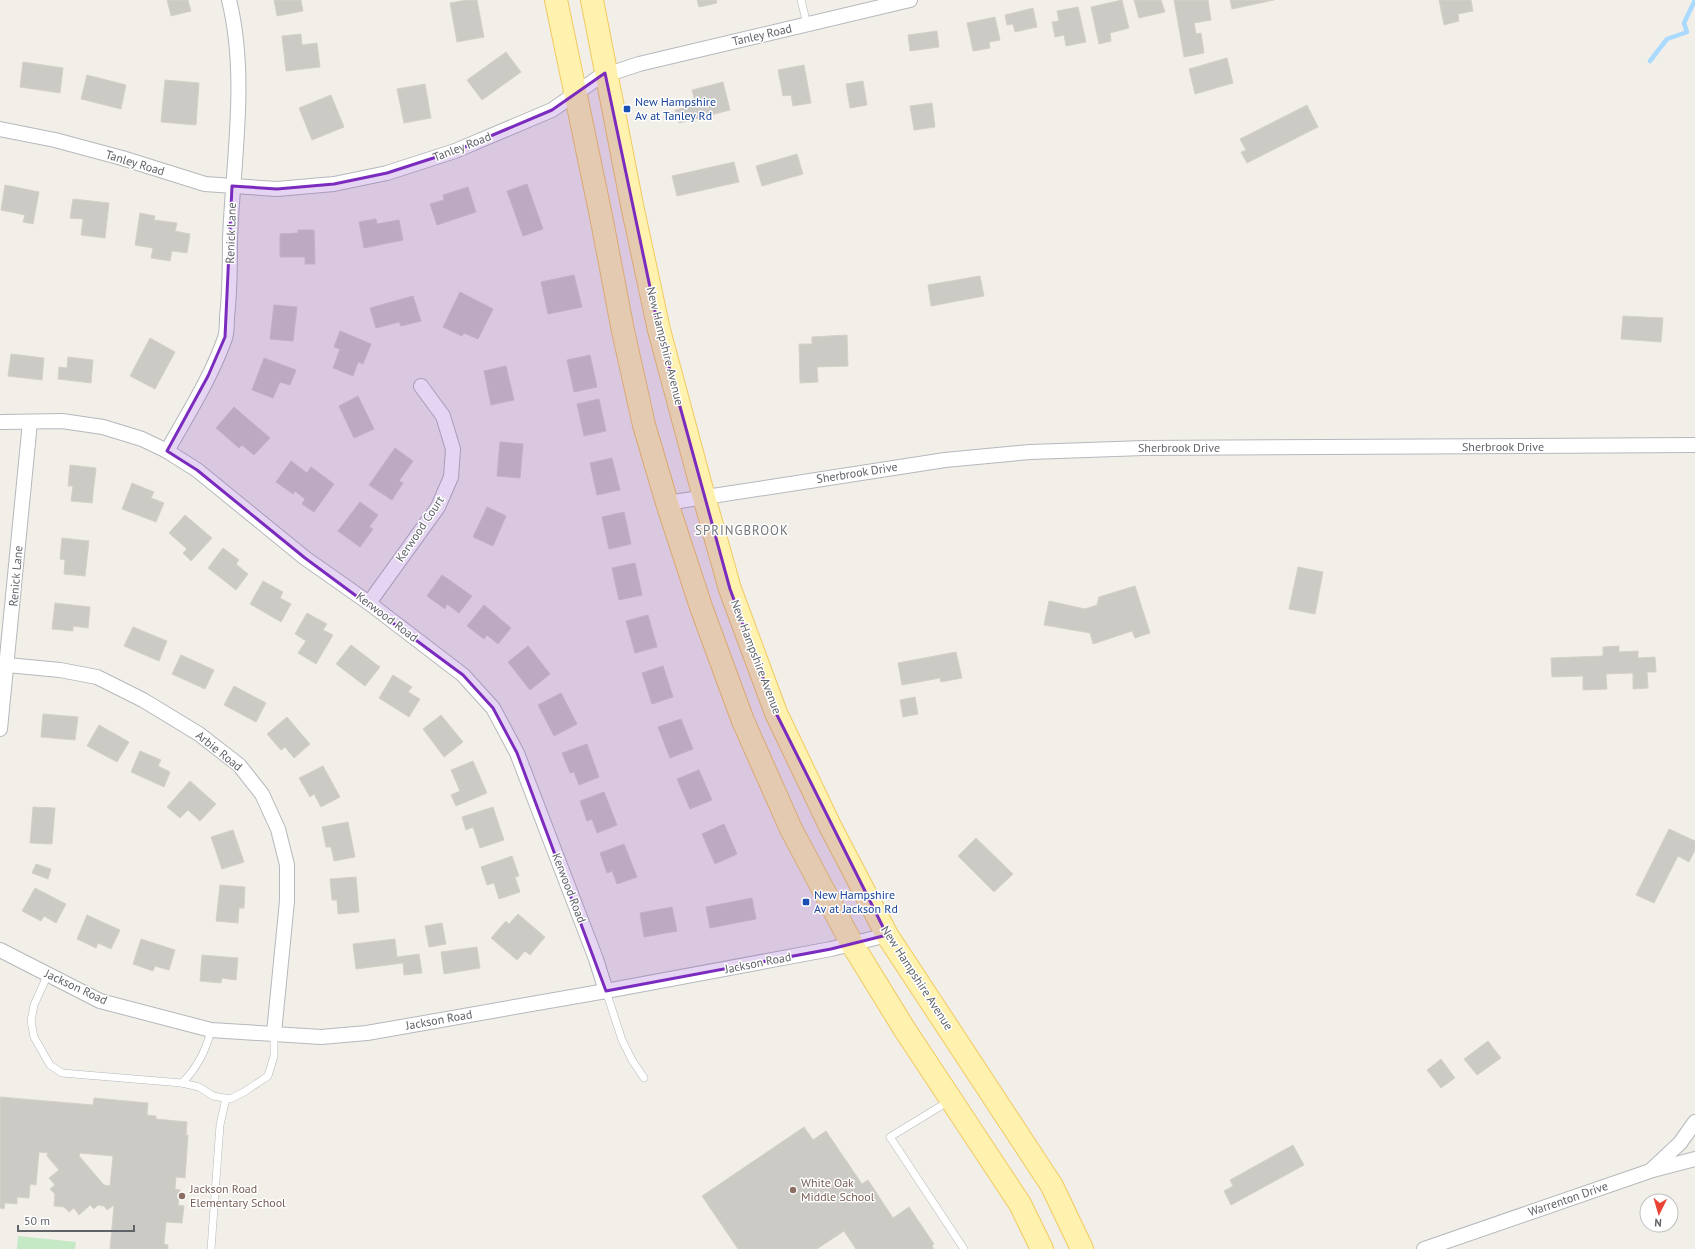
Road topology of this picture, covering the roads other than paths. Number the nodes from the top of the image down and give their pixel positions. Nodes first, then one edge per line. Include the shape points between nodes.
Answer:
1 (229, 0) edge
2 (556, 0) edge
3 (592, 0) edge
4 (801, 0) edge
5 (910, 0) edge
6 (807, 24) junction
7 (605, 72) junction
8 (575, 93) junction
9 (0, 130) edge
10 (232, 186) junction
11 (421, 386) dead end
12 (2, 422) dead end
13 (30, 422) junction
14 (1695, 446) edge
15 (167, 451) junction
16 (704, 497) junction
17 (667, 503) junction
18 (369, 603) junction
19 (7, 665) junction
20 (0, 729) edge
21 (887, 935) junction
22 (852, 944) junction
23 (0, 950) edge
24 (48, 974) junction
25 (606, 991) junction
26 (211, 1030) junction
27 (274, 1033) junction
28 (644, 1078) dead end
29 (182, 1083) junction
30 (226, 1098) junction
31 (951, 1100) junction
32 (1695, 1122) edge
33 (1695, 1159) edge
34 (1650, 1170) junction
35 (211, 1249) edge
36 (964, 1249) edge
37 (1042, 1249) edge
38 (1082, 1249) edge
39 (1424, 1249) edge

1 - 10 street, Renick Lane via 236,41 238,86
2 - 8 main road
3 - 7 main road, New Hampshire Avenue
4 - 6 lane
5 - 6 street, Tanley Road
6 - 7 street, Tanley Road via 618,71
7 - 8 street, Tanley Road
7 - 16 main road, New Hampshire Avenue via 659,330
8 - 10 street, Tanley Road via 552,110 455,151 387,173 334,184 277,189
8 - 17 main road via 623,331 644,424
9 - 10 street, Tanley Road via 55,140 205,184
10 - 15 street, Renick Lane via 229,300 225,337 208,376
11 - 18 street, Kerwood Court via 443,416 453,449 451,477 438,507
12 - 13 street, Kerwood Road
13 - 15 street, Kerwood Road via 62,421 103,427 142,438
13 - 19 street, Renick Lane
14 - 16 street, Sherbrook Drive via 1144,448 1030,452 945,460
15 - 18 street, Kerwood Road via 197,470 305,558
16 - 17 street, Sherbrook Drive
16 - 21 main road, New Hampshire Avenue via 730,589 776,713 831,828
17 - 22 main road via 743,721 791,829
18 - 25 street, Kerwood Road via 463,675 493,708 517,753 596,958
19 - 20 street, Renick Lane
19 - 27 street, Arbie Road via 98,677 143,700 198,734 239,765 262,794 278,829 287,865 287,901
21 - 22 street, Jackson Road
21 - 38 main road, New Hampshire Avenue via 1052,1186
22 - 25 street, Jackson Road
22 - 31 main road
23 - 24 street, Jackson Road
24 - 26 street, Jackson Road via 100,1001
24 - 29 lane via 34,1005 31,1021 34,1037 50,1065 62,1073
25 - 27 street, Jackson Road via 368,1032 321,1037
25 - 28 lane via 622,1040
26 - 27 street, Jackson Road
26 - 29 lane via 194,1070
27 - 30 lane via 274,1056 268,1076 244,1092
29 - 30 lane via 199,1087 213,1096
30 - 35 lane via 220,1125
31 - 36 lane via 890,1137
31 - 37 main road via 1020,1204
32 - 34 street, Warrenton Drive via 1680,1143
33 - 34 street
34 - 39 street, Warrenton Drive

